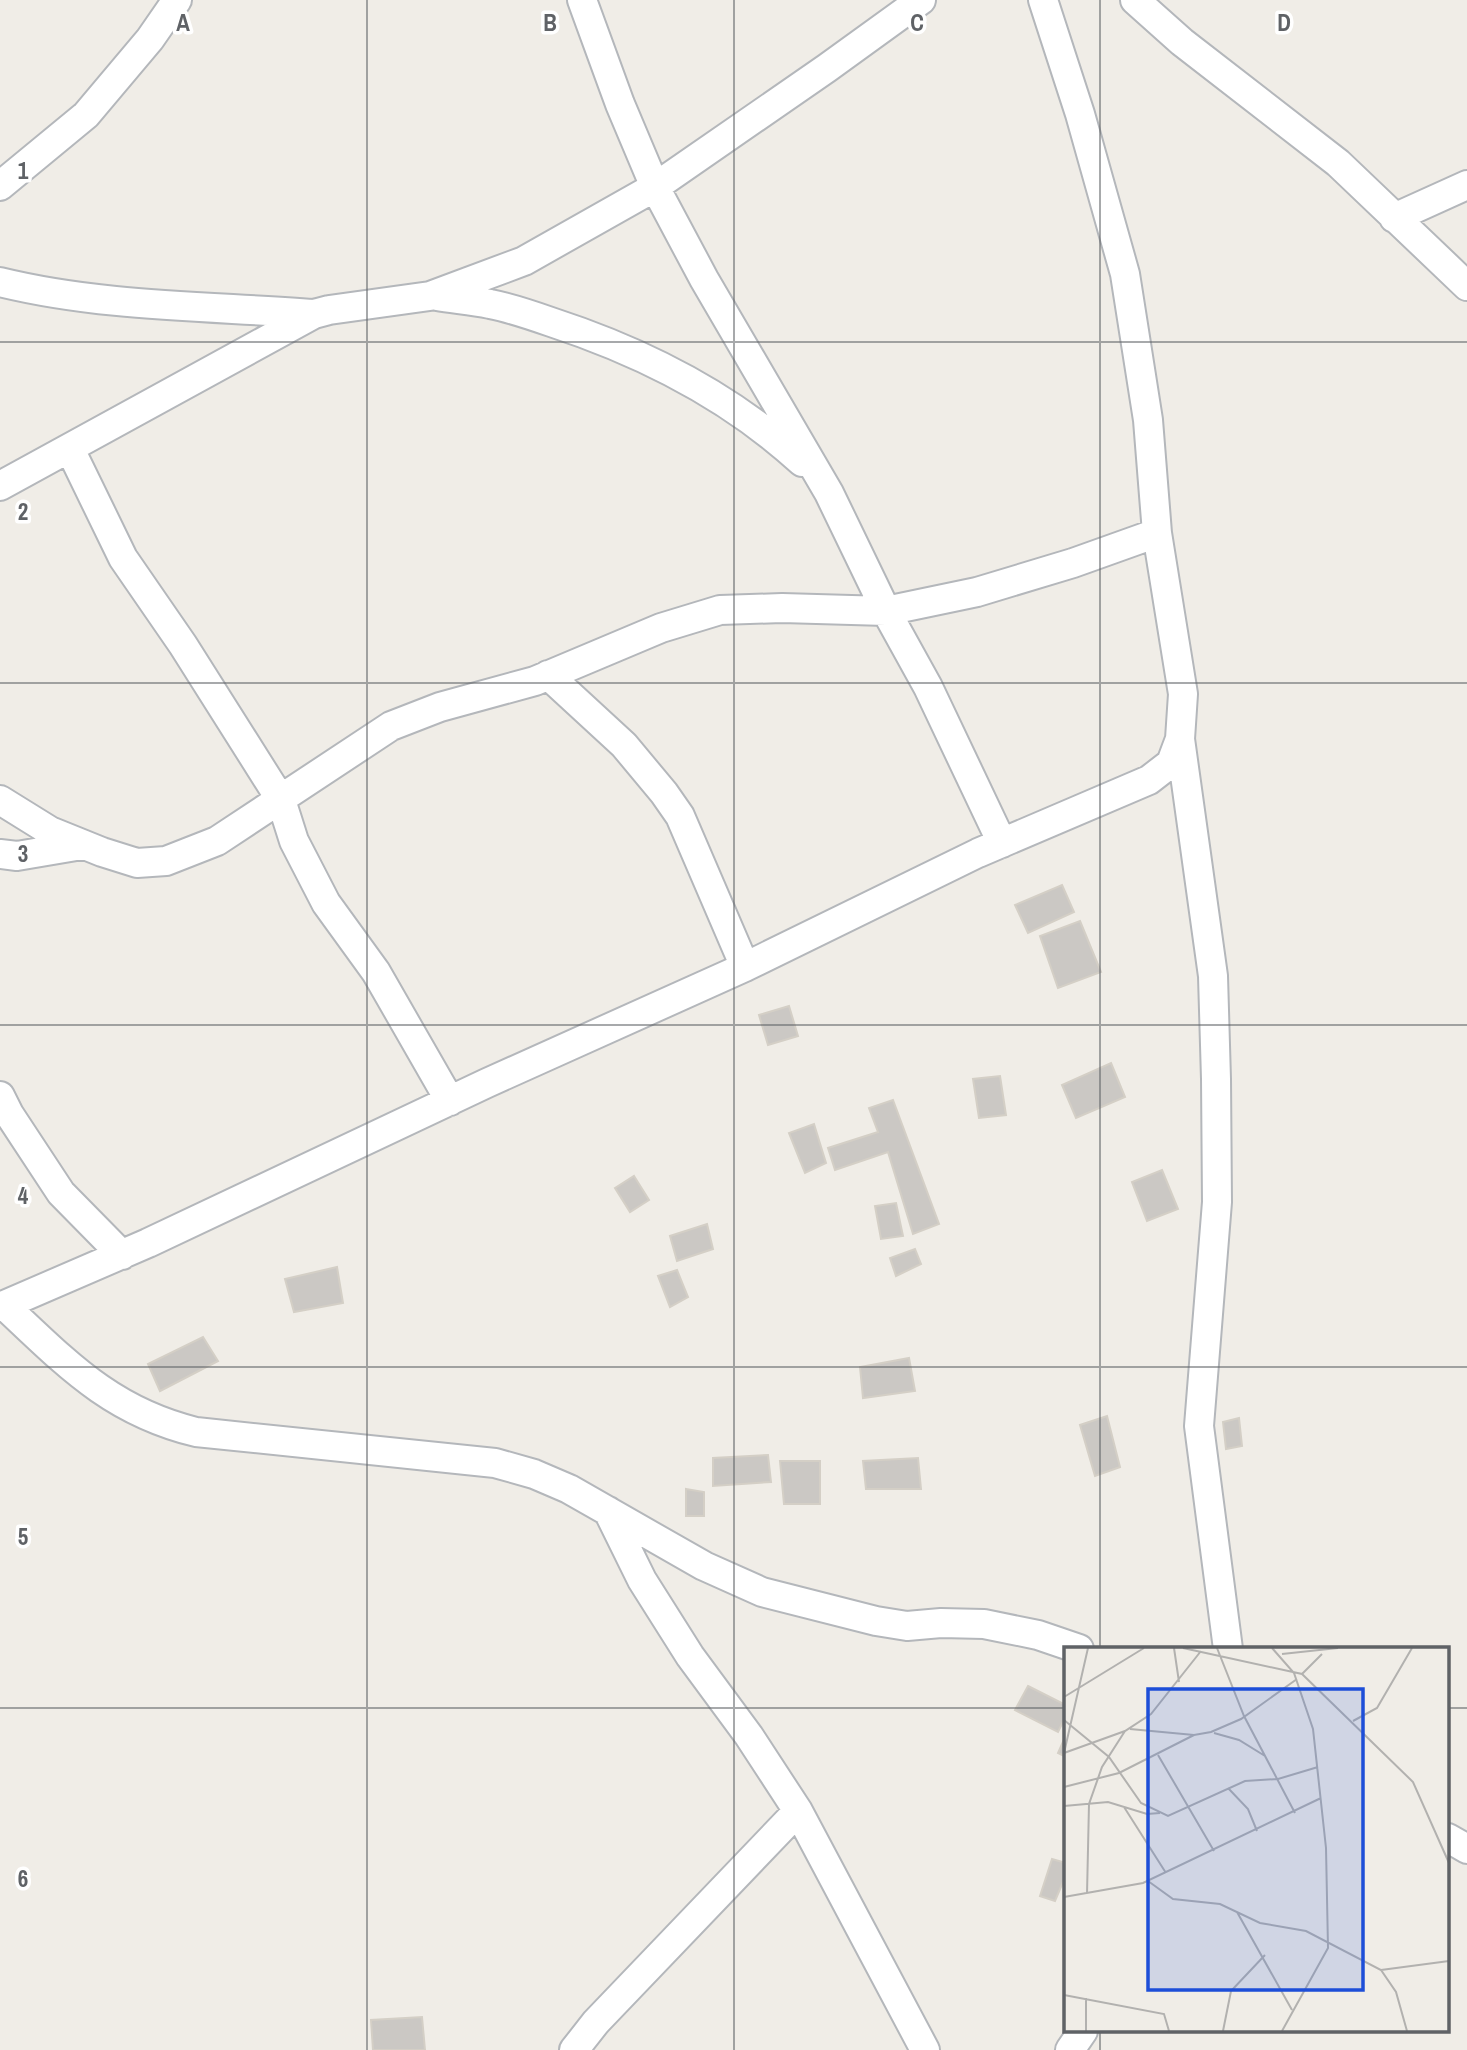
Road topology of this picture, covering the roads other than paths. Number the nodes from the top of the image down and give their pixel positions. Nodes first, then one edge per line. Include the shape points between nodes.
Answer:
1 (177, 0) edge
2 (582, 0) edge
3 (921, 0) edge
4 (1043, 0) edge
5 (1135, 0) edge
6 (1467, 185) edge
7 (0, 186) edge
8 (655, 187) junction
9 (1394, 218) junction
10 (0, 282) edge
11 (1467, 286) edge
12 (430, 296) junction
13 (314, 314) junction
14 (70, 449) junction
15 (821, 478) junction
16 (0, 486) edge
17 (1157, 533) junction
18 (886, 611) junction
19 (548, 675) junction
20 (1180, 739) junction
21 (0, 800) edge
22 (281, 800) junction
23 (1002, 843) junction
24 (82, 845) junction
25 (0, 854) edge
26 (745, 967) junction
27 (0, 1096) edge
28 (450, 1101) junction
29 (122, 1255) junction
30 (2, 1306) edge
31 (608, 1511) junction
32 (1073, 1647) edge
33 (1228, 1647) edge
34 (798, 1811) junction
35 (1450, 1839) edge
36 (1467, 1849) edge
37 (1082, 2032) edge
38 (574, 2050) edge
39 (925, 2050) edge
40 (1070, 2050) edge

1 - 7 street via 86,115
2 - 8 street
3 - 8 street
4 - 17 street via 1125,274 1148,420
5 - 9 street via 1338,163
6 - 9 street
8 - 12 street via 524,261
8 - 15 street
9 - 11 street
10 - 13 street via 105,301
12 - 13 street
12 - 15 street via 530,315 654,361 732,408
13 - 14 street
14 - 16 street
14 - 22 street via 123,558
15 - 18 street
17 - 18 street via 990,589
17 - 20 street via 1183,694
18 - 19 street via 720,610 661,628
18 - 23 street
19 - 22 street via 391,726
19 - 26 street via 624,746 680,816
20 - 23 street via 1171,763 1149,780
20 - 33 street via 1213,976 1217,1202 1199,1426
21 - 24 street
22 - 24 street via 217,841 166,861 136,863
22 - 28 street via 294,841 326,902 376,972
23 - 26 street
24 - 25 street via 17,856
26 - 28 street
27 - 29 street via 61,1193
28 - 29 street
29 - 30 street
30 - 31 street via 80,1376 132,1410 170,1426 495,1462 569,1489
31 - 32 street via 704,1566 762,1592 876,1621 907,1626 984,1624
31 - 34 street via 642,1580 690,1656
34 - 38 street
34 - 39 street
35 - 36 street
37 - 40 street

